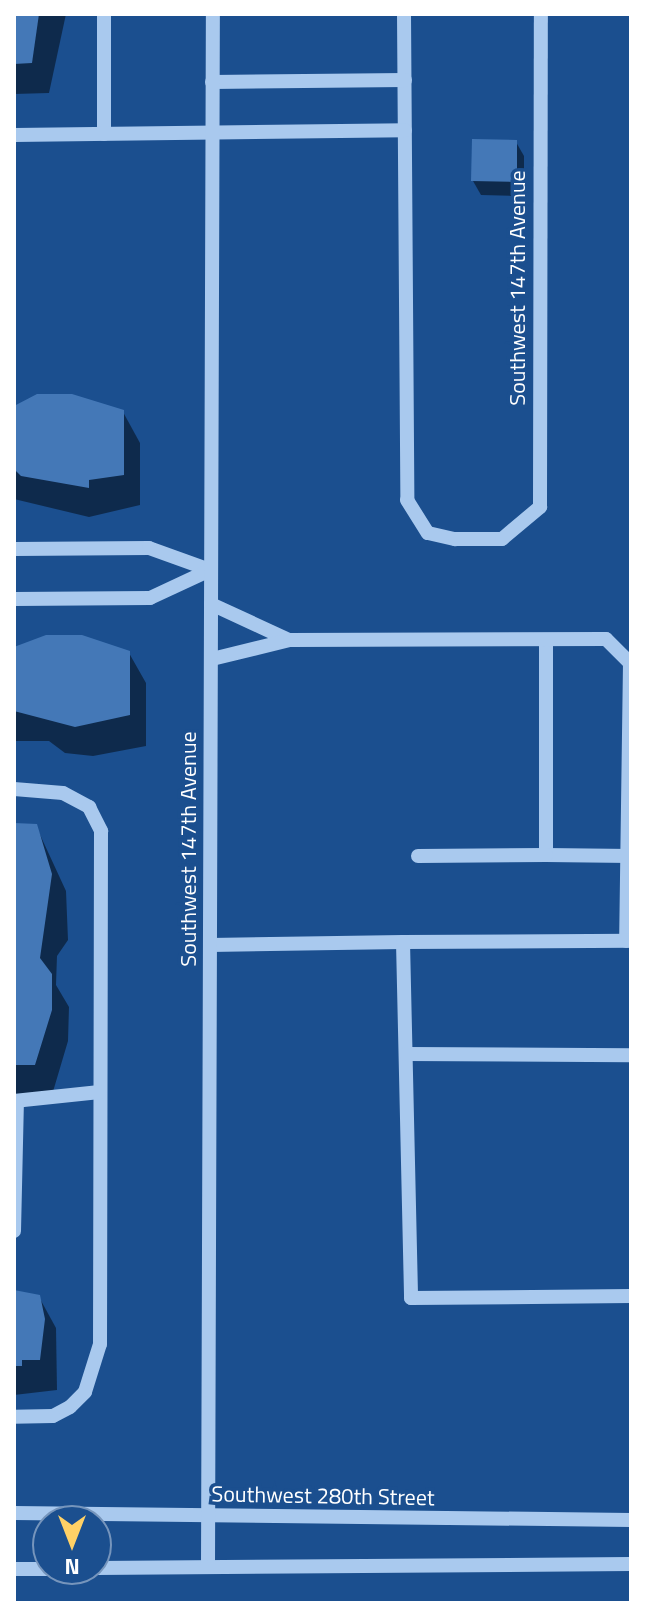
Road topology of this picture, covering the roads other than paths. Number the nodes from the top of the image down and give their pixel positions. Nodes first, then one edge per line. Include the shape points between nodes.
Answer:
1 (104, 14) edge
2 (213, 14) edge
3 (404, 14) edge
4 (541, 14) edge
5 (405, 80) junction
6 (212, 82) junction
7 (405, 130) junction
8 (211, 132) junction
9 (104, 134) junction
10 (14, 135) edge
11 (14, 549) edge
12 (210, 570) junction
13 (14, 599) edge
14 (211, 604) junction
15 (290, 640) junction
16 (546, 640) junction
17 (212, 659) junction
18 (14, 789) edge
19 (546, 855) junction
20 (418, 856) dead end
21 (629, 856) edge
22 (629, 941) edge
23 (403, 942) junction
24 (210, 945) junction
25 (406, 1054) junction
26 (631, 1055) edge
27 (100, 1092) junction
28 (16, 1101) edge
29 (14, 1231) edge
30 (631, 1296) edge
31 (14, 1417) edge
32 (14, 1513) edge
33 (208, 1516) junction
34 (631, 1520) edge
35 (631, 1564) edge
36 (208, 1567) junction
37 (112, 1568) edge

1 - 9 street
2 - 6 street, Southwest 147th Avenue
3 - 5 street, Southwest 147th Avenue
4 - 7 street, Southwest 147th Avenue via 540,507 502,539 428,533 407,500
5 - 6 street
5 - 7 street, Southwest 147th Avenue
6 - 8 street, Southwest 147th Avenue
7 - 8 street
8 - 9 street
8 - 12 street, Southwest 147th Avenue
9 - 10 street
11 - 12 street via 149,548
12 - 13 street via 150,598
12 - 14 street, Southwest 147th Avenue
14 - 15 street
14 - 17 street, Southwest 147th Avenue
15 - 16 street
15 - 17 street
16 - 19 street
16 - 21 street via 606,639 630,663
17 - 24 street, Southwest 147th Avenue
18 - 27 street via 63,793 89,807 101,831
19 - 20 street
19 - 21 street
21 - 22 street
22 - 23 street
23 - 24 street
23 - 25 street
24 - 33 street, Southwest 147th Avenue
25 - 26 street
25 - 30 street via 411,1298
27 - 28 street
27 - 31 street via 95,1366 70,1407 53,1416
28 - 29 street
32 - 33 street, Southwest 280th Street
33 - 34 street, Southwest 280th Street
33 - 36 street, Southwest 147th Avenue
35 - 36 street
36 - 37 street

